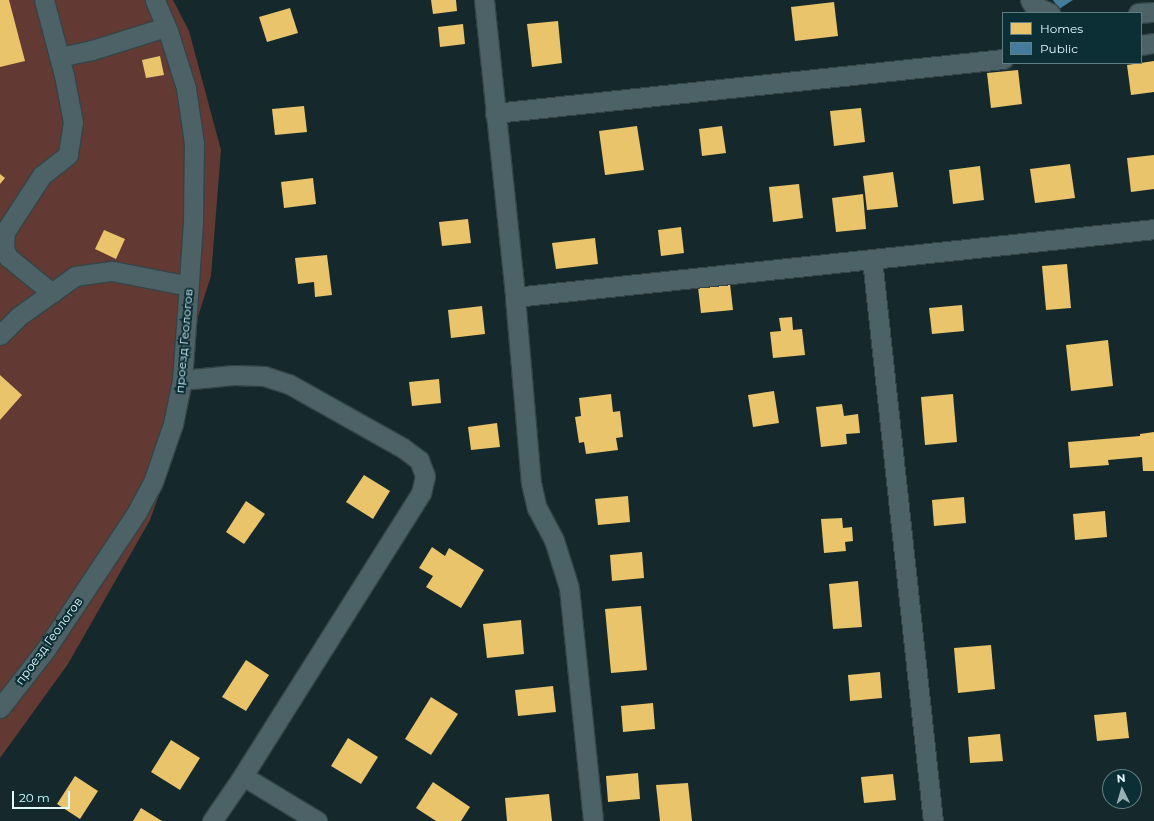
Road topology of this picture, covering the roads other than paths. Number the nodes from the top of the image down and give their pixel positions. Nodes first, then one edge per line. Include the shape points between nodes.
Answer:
1 (44, 0) edge
2 (155, 0) edge
3 (484, 0) edge
4 (1030, 0) edge
5 (1048, 12) edge
6 (1154, 12) edge
7 (1142, 13) edge
8 (166, 27) junction
9 (1154, 43) edge
10 (1142, 45) edge
11 (59, 57) junction
12 (1002, 59) edge
13 (496, 112) junction
14 (1154, 229) edge
15 (872, 259) junction
16 (189, 286) junction
17 (52, 293) junction
18 (515, 297) junction
19 (0, 335) edge
20 (182, 380) junction
21 (0, 708) edge
22 (243, 776) junction
23 (212, 821) edge
24 (317, 821) edge
25 (593, 821) edge
26 (933, 821) edge

1 - 11 street
2 - 8 street, проезд Геологов
3 - 13 street
4 - 5 street via 1033,5
6 - 7 street
8 - 11 street via 92,50
8 - 16 street, проезд Геологов via 186,88 194,143
9 - 10 street
11 - 17 street via 73,122 68,155 42,176 5,232 4,248 8,257
12 - 13 street
13 - 18 street
14 - 15 street
15 - 18 street
15 - 26 street
16 - 17 street via 112,271 75,276
16 - 20 street, проезд Геологов
17 - 19 street via 19,316
18 - 25 street via 531,483 538,508 554,540 569,588
20 - 21 street, проезд Геологов via 166,448 153,482 137,512 46,649
20 - 22 street via 234,375 264,376 289,384 403,448 419,460 425,476 421,493
22 - 23 street
22 - 24 street

